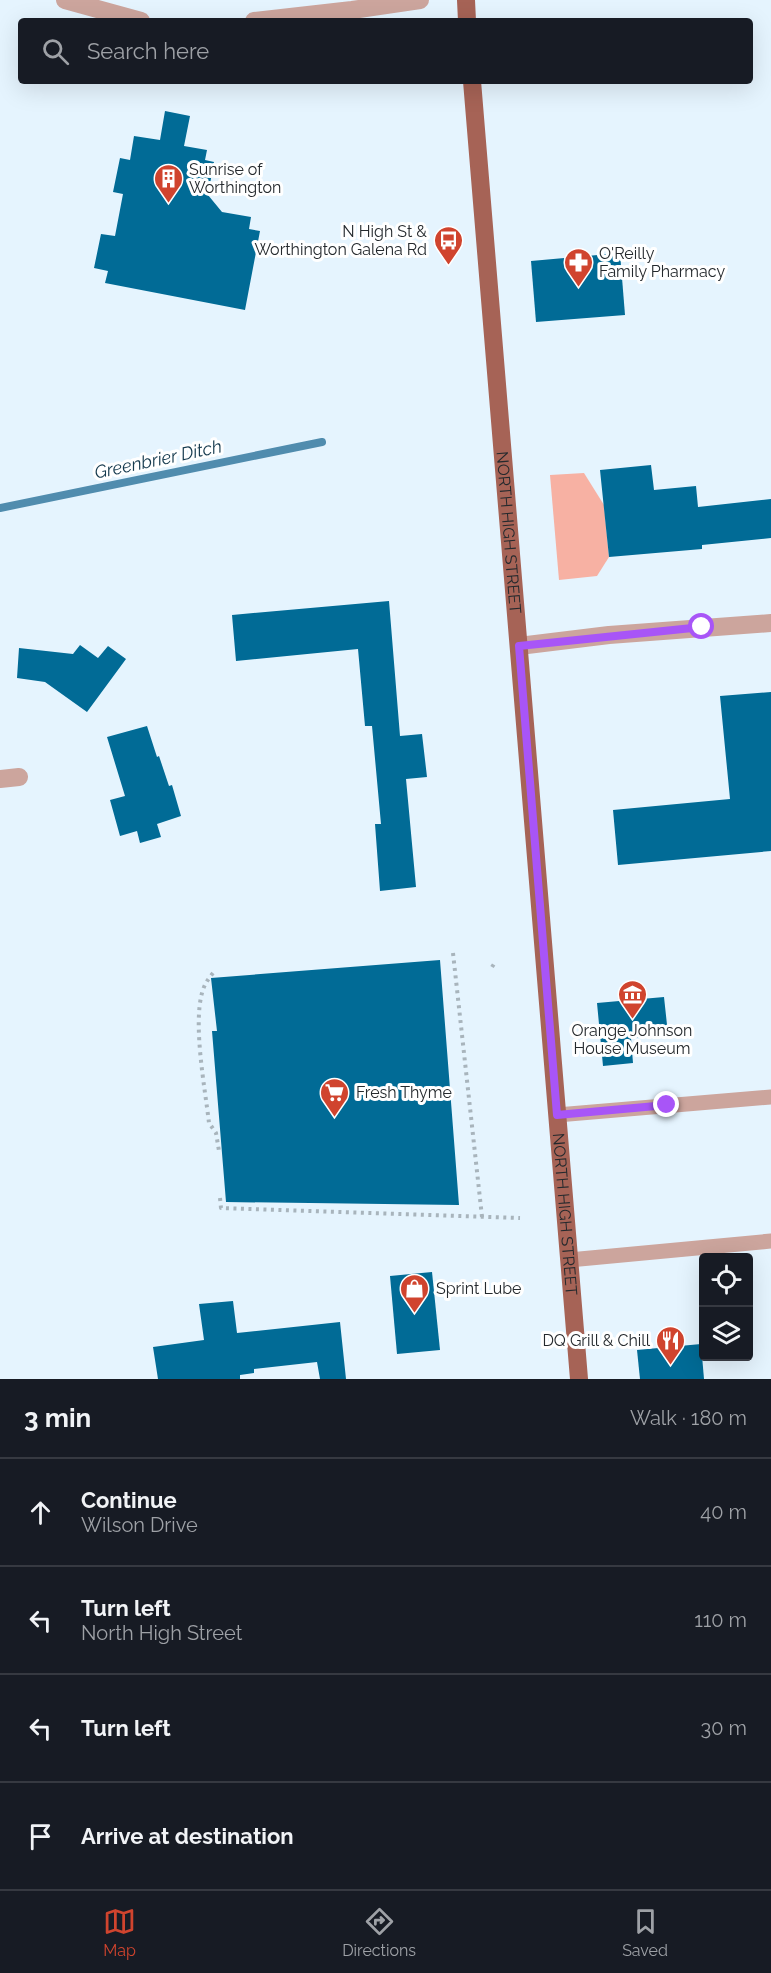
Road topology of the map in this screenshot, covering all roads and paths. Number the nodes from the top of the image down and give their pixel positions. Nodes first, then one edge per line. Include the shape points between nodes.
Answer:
1 (105, 0) edge
2 (420, 0) edge
3 (465, 0) edge
4 (73, 2) edge
5 (130, 18) edge
6 (281, 18) edge
7 (467, 18) edge
8 (472, 84) edge
9 (771, 623) edge
10 (519, 646) junction
11 (19, 777) dead end
12 (0, 779) edge
13 (453, 953) dead end
14 (496, 962) dead end
15 (492, 967) dead end
16 (213, 973) dead end
17 (771, 1097) edge
18 (557, 1115) junction
19 (219, 1151) dead end
20 (220, 1198) dead end
21 (482, 1216) junction
22 (520, 1218) dead end
23 (771, 1241) edge
24 (569, 1260) junction
25 (579, 1379) edge

1 - 4 street
2 - 6 street
3 - 7 main road
4 - 5 street
8 - 10 main road, NORTH HIGH STREET
9 - 10 street
10 - 18 main road, NORTH HIGH STREET
11 - 12 street
13 - 21 path
14 - 15 path
16 - 19 path via 201,993 198,1019 209,1123 216,1133
17 - 18 lane
18 - 24 main road, NORTH HIGH STREET
20 - 21 path via 221,1208
21 - 22 path
23 - 24 lane
24 - 25 main road, NORTH HIGH STREET

